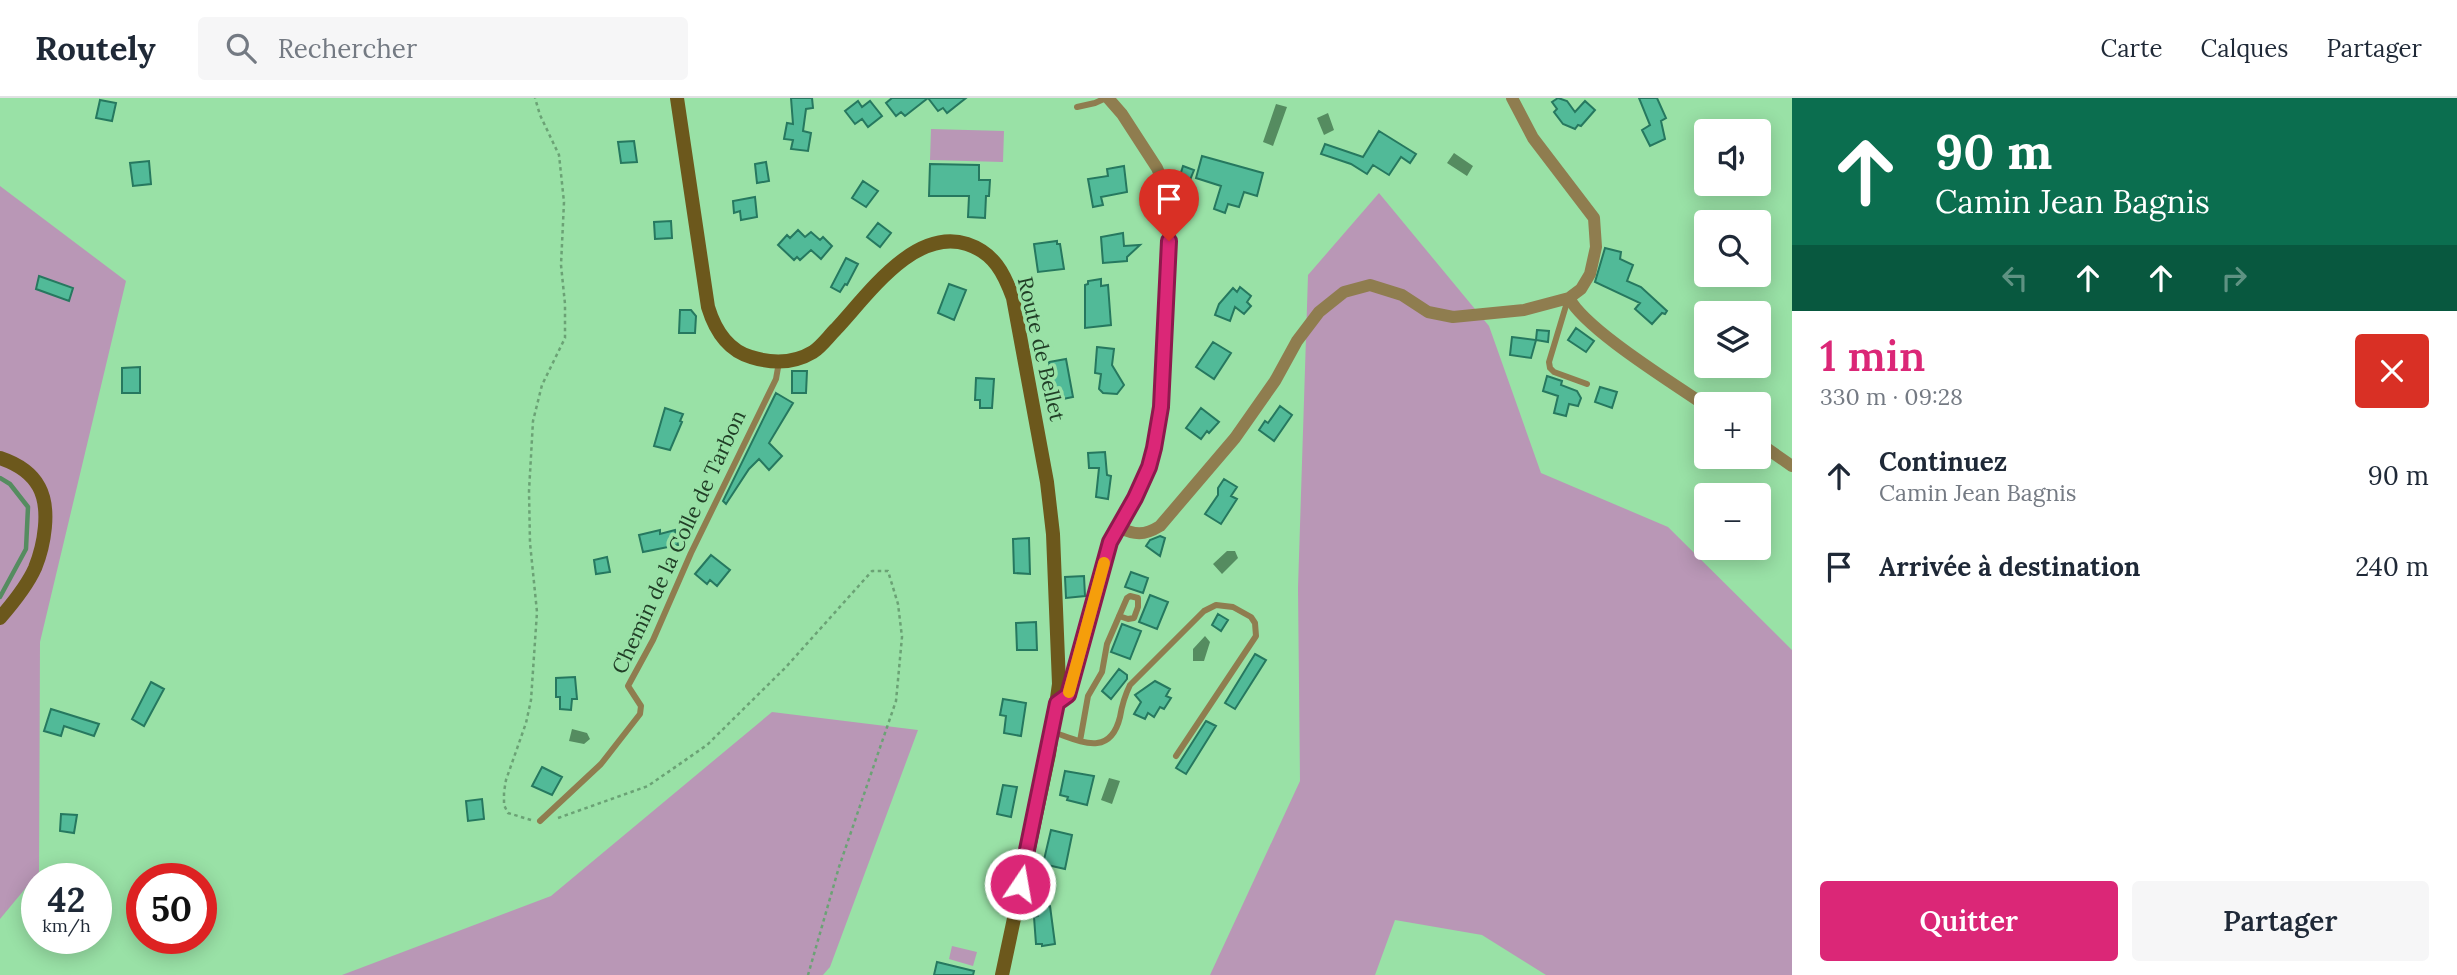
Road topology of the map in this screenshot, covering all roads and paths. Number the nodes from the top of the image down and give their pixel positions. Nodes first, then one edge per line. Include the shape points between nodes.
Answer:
1 (677, 98) edge
2 (1107, 98) edge
3 (1512, 98) edge
4 (1077, 107) dead end
5 (1569, 298) junction
6 (779, 362) junction
7 (1587, 384) dead end
8 (1694, 399) edge
9 (1771, 451) edge
10 (0, 458) edge
11 (1792, 466) edge
12 (1117, 527) junction
13 (1119, 616) dead end
14 (0, 618) edge
15 (1057, 703) junction
16 (1053, 732) junction
17 (1080, 741) junction
18 (1176, 756) dead end
19 (540, 821) dead end
20 (1002, 975) edge

1 - 6 main road via 712,320 737,351
2 - 4 lane
2 - 12 street via 1157,168 1170,209 1158,432 1149,467
3 - 5 street via 1533,138 1594,218 1596,247 1590,274
5 - 7 lane via 1550,368
5 - 8 street via 1575,309 1617,344
5 - 12 street via 1524,310 1453,317 1428,312 1402,295 1370,285 1344,292 1319,312 1235,438 1160,526 1146,534
6 - 15 main road, Route de Bellet via 818,348 917,249 956,242 978,248 995,260 1013,298 1047,482 1058,640
6 - 19 lane, Chemin de la Colle de Tarbon via 776,379 628,686 641,706 640,715 601,764
9 - 11 street
10 - 14 main road via 27,472 39,487 44,526 34,570
12 - 15 street via 1068,695
13 - 17 lane via 1102,672 1088,696
15 - 16 main road, Route de Bellet
16 - 17 lane
16 - 20 main road, Route de Bellet
17 - 18 lane via 1092,745 1110,736 1130,685 1204,611 1216,605 1233,607 1251,617 1256,636

